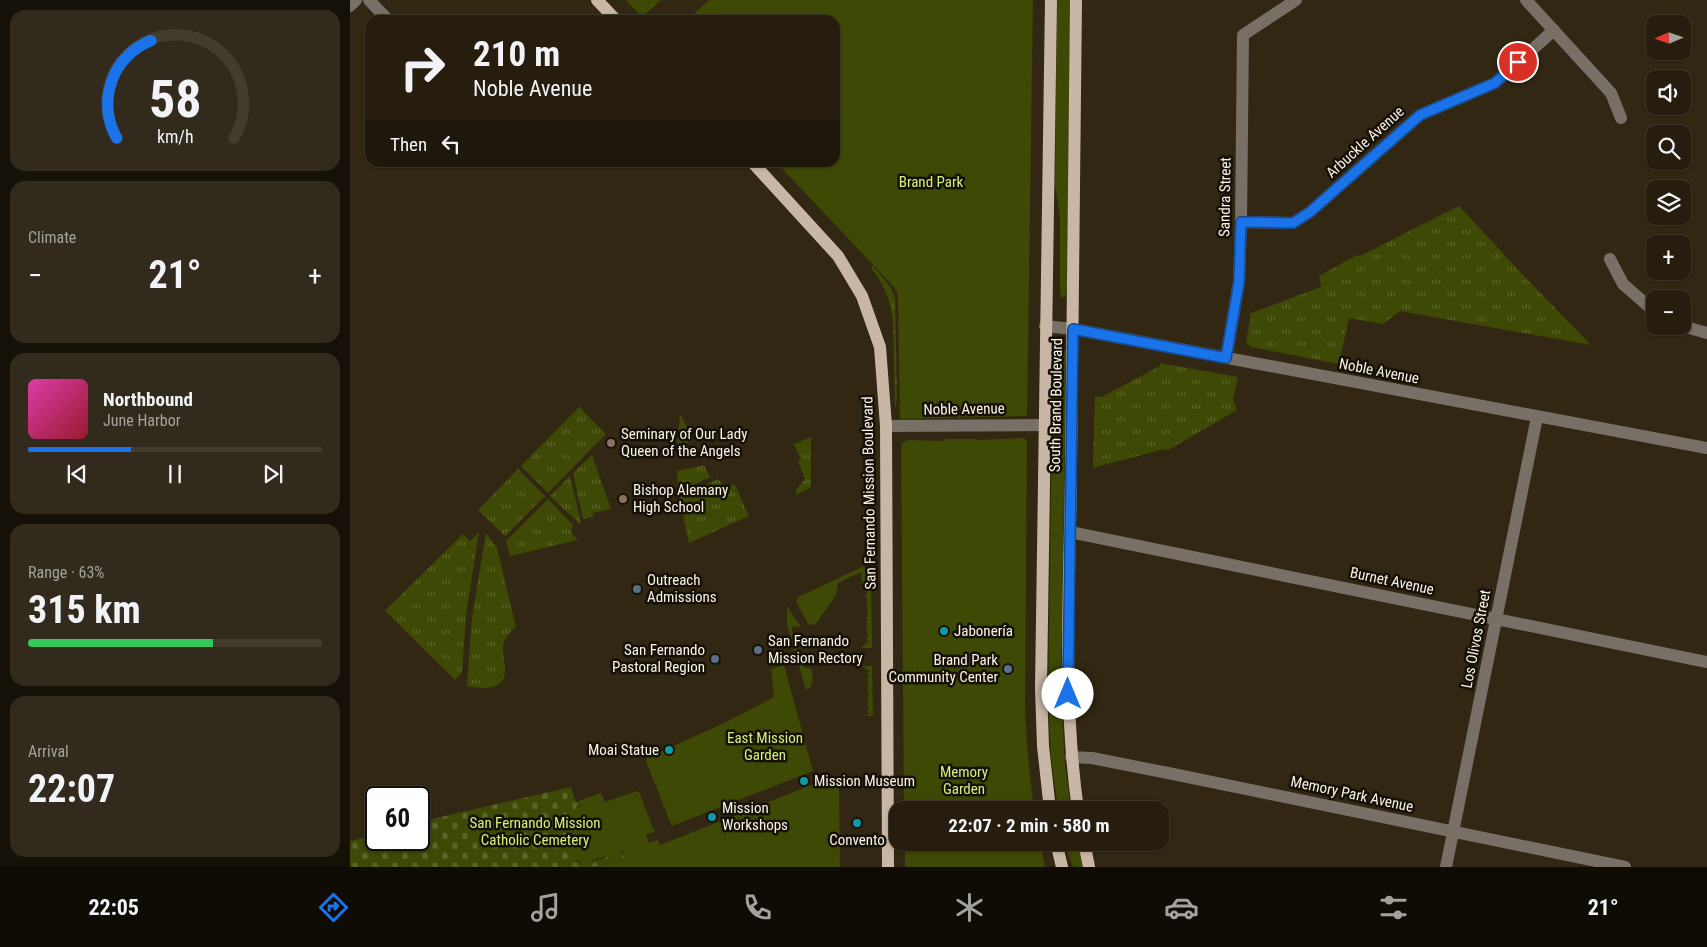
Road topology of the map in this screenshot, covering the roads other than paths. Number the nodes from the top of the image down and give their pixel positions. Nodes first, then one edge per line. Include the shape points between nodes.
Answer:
1 (356, 0) edge
2 (369, 0) edge
3 (597, 0) edge
4 (1051, 0) edge
5 (1076, 0) edge
6 (1296, 0) edge
7 (1526, 0) edge
8 (350, 6) edge
9 (383, 15) edge
10 (611, 15) edge
11 (1554, 30) junction
12 (1621, 118) dead end
13 (757, 167) edge
14 (1241, 222) junction
15 (1610, 259) dead end
16 (1646, 304) edge
17 (1045, 326) junction
18 (1073, 329) junction
19 (1691, 329) edge
20 (1707, 333) edge
21 (1226, 358) junction
22 (1537, 417) junction
23 (1044, 425) junction
24 (886, 426) junction
25 (1707, 448) edge
26 (1070, 532) junction
27 (1496, 619) junction
28 (1707, 662) edge
29 (1071, 757) junction
30 (1049, 801) edge
31 (1077, 801) edge
32 (1454, 832) junction
33 (1058, 851) edge
34 (1086, 851) edge
35 (888, 867) edge
36 (1062, 867) edge
37 (1089, 867) edge
38 (1446, 867) edge
39 (1625, 867) edge

1 - 8 street
2 - 9 street
3 - 10 main road
4 - 17 main road, South Brand Boulevard
5 - 18 main road, South Brand Boulevard
6 - 14 street, Sandra Street via 1243,35
7 - 11 street
11 - 12 street via 1611,93
11 - 14 street, Arbuckle Avenue via 1495,83 1420,115 1310,212 1293,223
13 - 24 main road, San Fernando Mission Boulevard via 838,256 862,296 880,347
14 - 21 street, Sandra Street via 1239,282
15 - 16 street via 1623,284
17 - 18 street, Noble Avenue
17 - 23 main road, South Brand Boulevard
18 - 21 street, Noble Avenue
18 - 26 main road, South Brand Boulevard
19 - 20 street
21 - 22 street, Noble Avenue
22 - 25 street, Noble Avenue
22 - 27 street, Los Olivos Street
23 - 24 street, Noble Avenue
23 - 30 main road, South Brand Boulevard via 1041,695
24 - 35 main road, San Fernando Mission Boulevard
26 - 27 street, Burnet Avenue
26 - 29 main road, South Brand Boulevard via 1068,668
27 - 28 street, Burnet Avenue
27 - 32 street, Los Olivos Street
29 - 31 main road, South Brand Boulevard
29 - 32 street, Memory Park Avenue via 1092,758
32 - 38 street, Los Olivos Street
32 - 39 street, Memory Park Avenue
33 - 36 main road
34 - 37 main road

